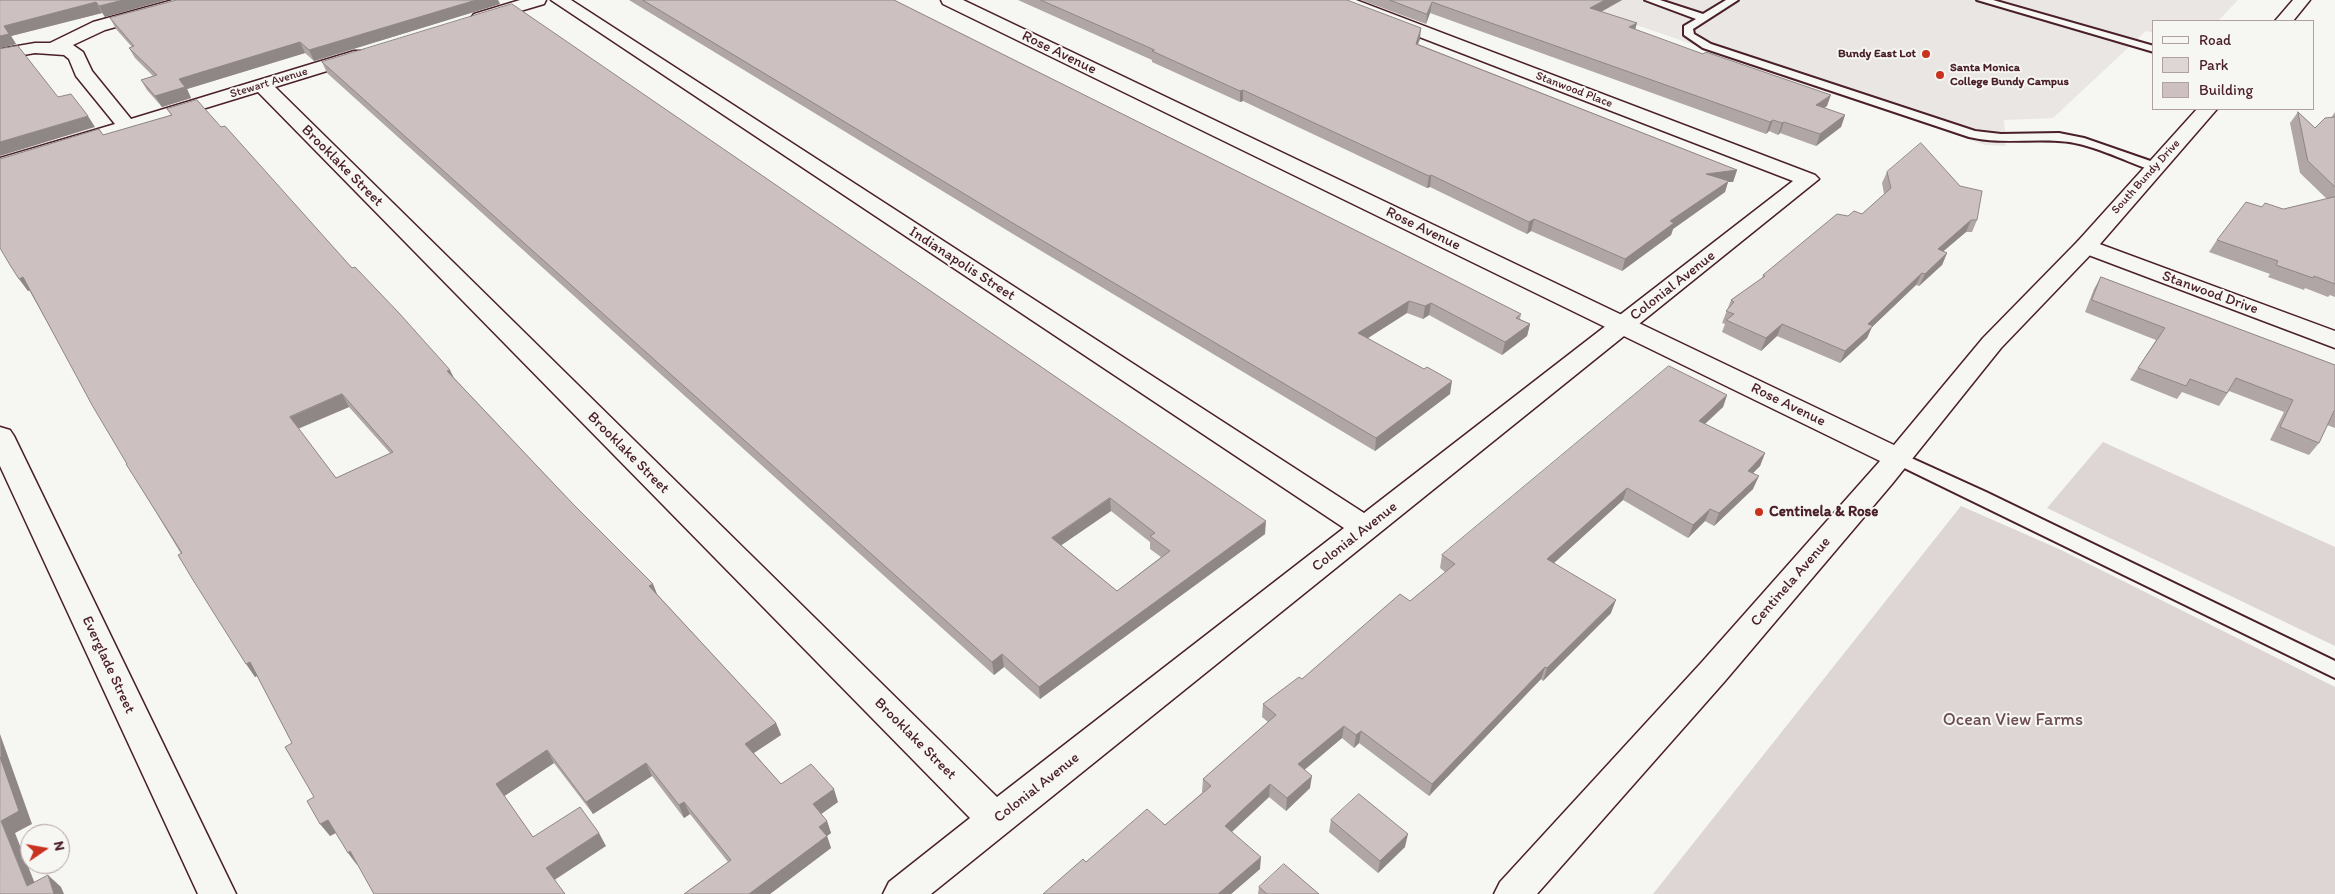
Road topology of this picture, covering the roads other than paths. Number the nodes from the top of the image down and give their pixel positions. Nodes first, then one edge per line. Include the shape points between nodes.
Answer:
1 (192, 0) edge
2 (538, 0) edge
3 (559, 0) edge
4 (949, 0) edge
5 (1340, 0) edge
6 (1650, 0) edge
7 (1733, 0) edge
8 (1982, 0) edge
9 (2302, 0) edge
10 (1703, 18) junction
11 (2285, 20) edge
12 (462, 23) edge
13 (53, 48) junction
14 (2152, 48) edge
15 (376, 50) edge
16 (0, 54) edge
17 (262, 85) junction
18 (2206, 110) edge
19 (127, 126) junction
20 (0, 165) edge
21 (2155, 167) junction
22 (1808, 180) joint
23 (2086, 246) junction
24 (1623, 325) junction
25 (2335, 340) edge
26 (0, 436) edge
27 (1898, 458) junction
28 (1365, 528) junction
29 (2335, 670) edge
30 (996, 820) junction
31 (217, 894) edge
32 (902, 894) edge
33 (1513, 894) edge

1 - 13 street via 99,26
2 - 12 street
3 - 28 street, Indianapolis Street
4 - 24 street, Rose Avenue
5 - 22 street, Stanwood Place
6 - 10 lane
7 - 10 lane
8 - 14 lane
9 - 11 street
10 - 21 lane via 1688,28 1690,35 1707,46 1963,131 2001,138 2059,136
13 - 16 street
13 - 19 street via 69,50 77,56 83,72
15 - 17 street, Stewart Avenue
17 - 19 street, Stewart Avenue
17 - 30 street, Brooklake Street
18 - 21 street, South Bundy Drive
19 - 20 street, Stewart Avenue
21 - 23 street, South Bundy Drive
22 - 24 street, Colonial Avenue
23 - 25 street, Stanwood Drive
23 - 27 street, Centinela Avenue via 1992,343
24 - 27 street, Rose Avenue
24 - 28 street, Colonial Avenue
26 - 31 street, Everglade Street
27 - 29 lane
27 - 33 street, Centinela Avenue via 1713,672
28 - 30 street, Colonial Avenue
30 - 32 street, Colonial Avenue

